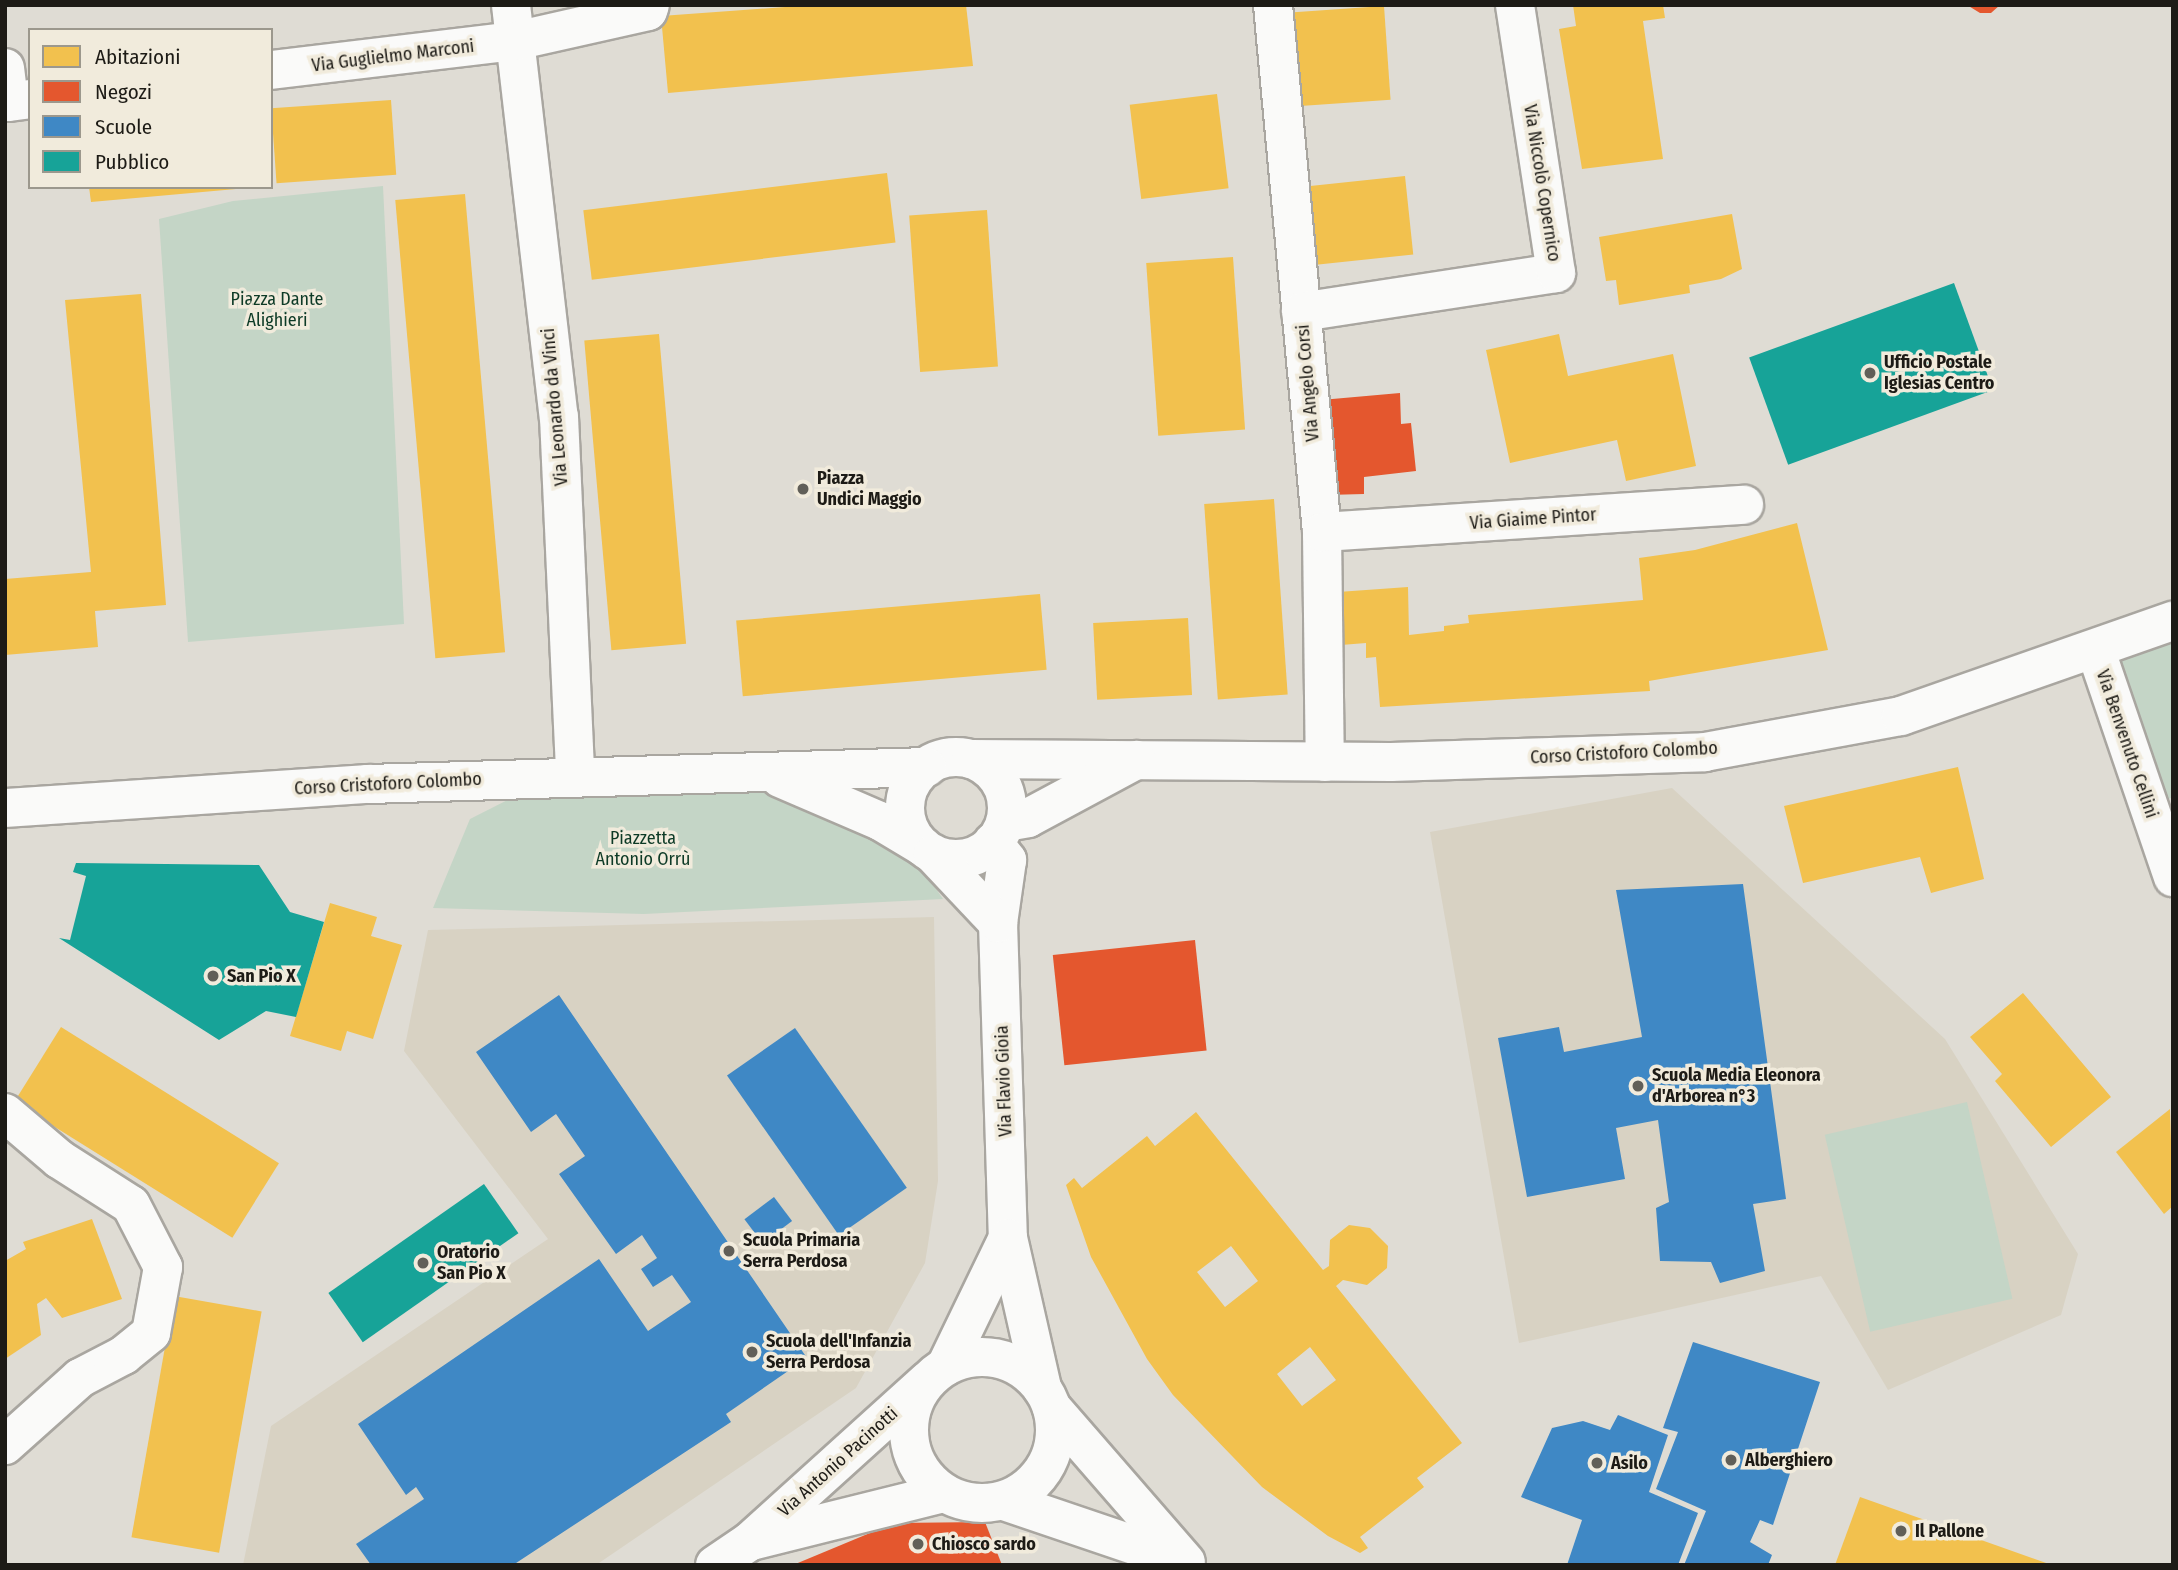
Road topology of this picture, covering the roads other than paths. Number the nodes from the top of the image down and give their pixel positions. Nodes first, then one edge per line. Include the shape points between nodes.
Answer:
1 (650, 5) edge
2 (1273, 5) edge
3 (1515, 5) edge
4 (513, 23) edge
5 (273, 70) edge
6 (1301, 312) junction
7 (1744, 505) dead end
8 (1322, 532) junction
9 (2173, 621) edge
10 (2095, 651) junction
11 (1140, 758) junction
12 (971, 759) junction
13 (1325, 762) junction
14 (927, 767) junction
15 (772, 774) junction
16 (575, 775) junction
17 (5, 808) edge
18 (2165, 826) edge
19 (999, 832) junction
20 (928, 850) junction
21 (2173, 877) edge
22 (998, 923) junction
23 (5, 1112) edge
24 (1008, 1238) junction
25 (936, 1374) junction
26 (1047, 1398) junction
27 (5, 1444) edge
28 (943, 1493) junction
29 (1004, 1500) junction
30 (749, 1542) junction
31 (1190, 1564) edge
32 (715, 1565) edge

1 - 4 street, Via Guglielmo Marconi via 648,11
2 - 6 street, Via Angelo Corsi
3 - 6 street, Via Niccolò Copernico via 1556,272
4 - 5 street, Via Guglielmo Marconi
4 - 16 street, Via Leonardo da Vinci via 559,417
6 - 8 street, Via Angelo Corsi
7 - 8 street, Via Giaime Pintor
8 - 13 street, Via Angelo Corsi
9 - 10 street, Corso Cristoforo Colombo
10 - 13 street, Corso Cristoforo Colombo via 1901,716 1705,752
10 - 18 street, Via Benvenuto Cellini
11 - 12 street, Corso Cristoforo Colombo
11 - 13 street, Corso Cristoforo Colombo
11 - 19 street, Corso Cristoforo Colombo
12 - 14 street via 941,760
12 - 19 street via 985,766 1004,791
14 - 15 street, Corso Cristoforo Colombo
14 - 20 street via 916,777 905,806 913,835
15 - 16 street, Corso Cristoforo Colombo
15 - 20 street, Corso Cristoforo Colombo via 880,821
16 - 17 street, Corso Cristoforo Colombo
18 - 21 street, Via Benvenuto Cellini
19 - 20 street via 967,858
19 - 22 street, Via Flavio Gioia via 1007,860
20 - 22 street
22 - 24 street, Via Flavio Gioia
23 - 27 street via 59,1159 131,1205 163,1267 151,1333 124,1355 80,1378
24 - 25 street, Via Flavio Gioia
24 - 26 street, Via Flavio Gioia
25 - 26 street via 968,1357 992,1357 1016,1364
25 - 28 street via 913,1404 908,1429 912,1454 924,1476
25 - 30 street, Via Antonio Pacinotti
26 - 29 street via 1055,1448 1044,1471 1027,1489
26 - 31 street
28 - 29 street via 984,1504
28 - 30 street, Via Antonio Pacinotti
29 - 31 street
30 - 32 street, Via Antonio Pacinotti

